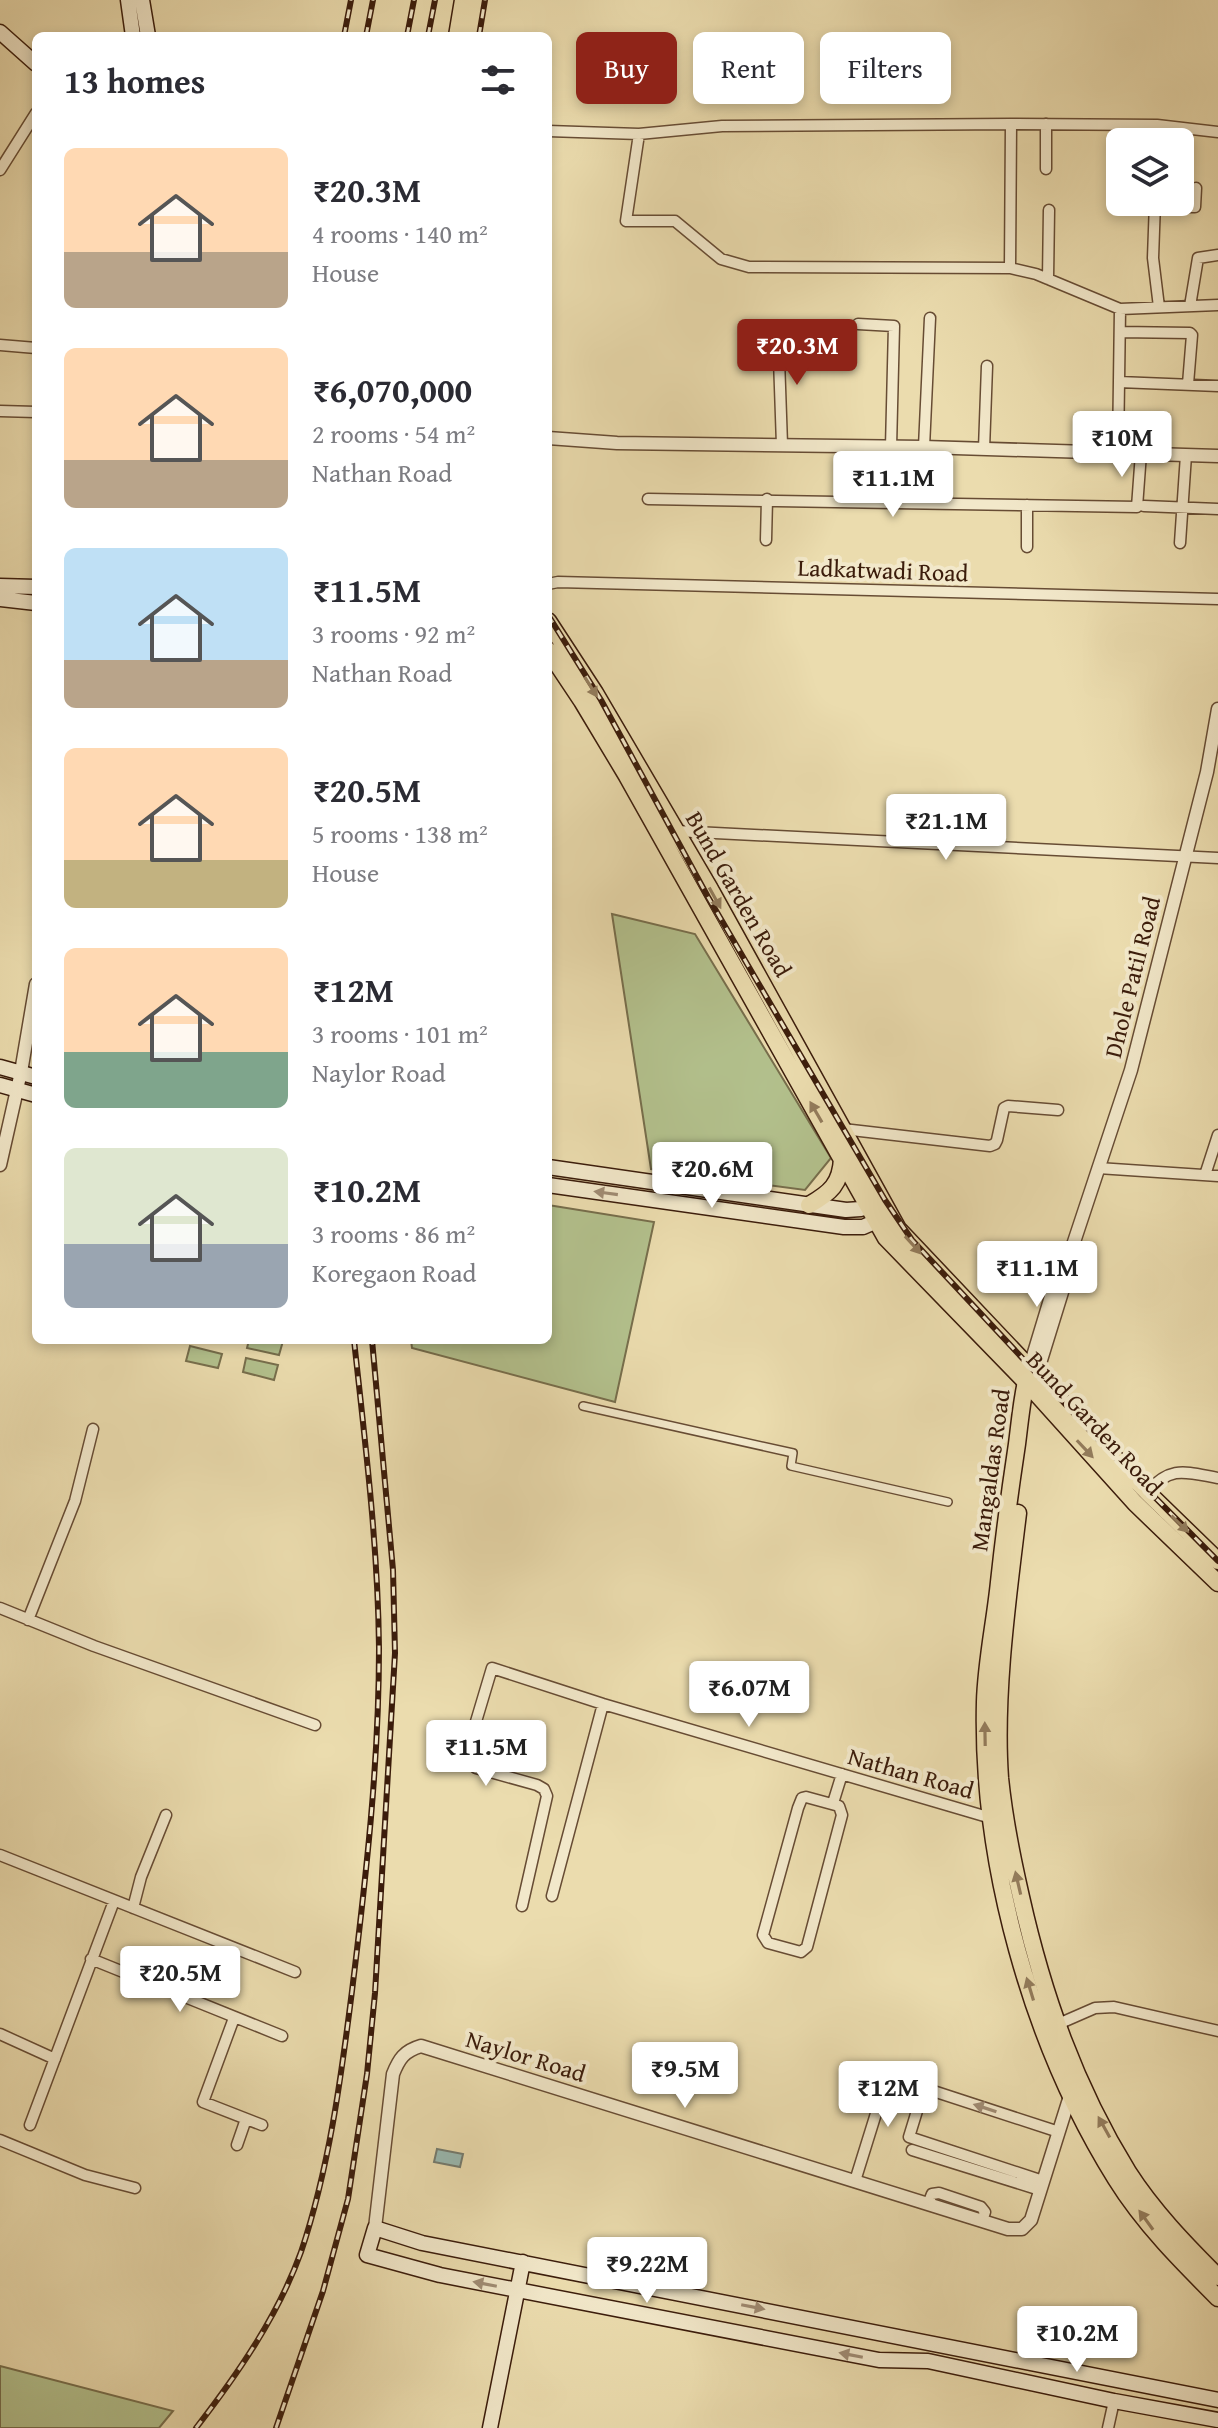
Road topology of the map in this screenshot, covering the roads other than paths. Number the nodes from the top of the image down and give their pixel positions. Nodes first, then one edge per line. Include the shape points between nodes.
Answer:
1 (128, 0) edge
2 (142, 0) edge
3 (463, 0) edge
4 (477, 0) edge
5 (0, 32) edge
6 (132, 32) edge
7 (147, 32) edge
8 (458, 32) edge
9 (472, 32) edge
10 (32, 60) edge
11 (32, 119) edge
12 (1011, 124) junction
13 (1046, 124) junction
14 (552, 131) edge
15 (1218, 132) edge
16 (639, 134) junction
17 (1046, 169) dead end
18 (0, 170) edge
19 (1196, 188) dead end
20 (1194, 207) edge
21 (1049, 210) dead end
22 (1155, 216) edge
23 (1218, 255) edge
24 (1010, 268) junction
25 (1048, 279) junction
26 (1218, 305) edge
27 (1190, 306) junction
28 (1159, 307) junction
29 (1120, 309) junction
30 (930, 318) dead end
31 (858, 324) dead end
32 (778, 330) dead end
33 (1120, 332) junction
34 (0, 345) edge
35 (32, 348) edge
36 (987, 366) dead end
37 (1119, 382) junction
38 (1188, 384) junction
39 (1218, 386) edge
40 (0, 411) edge
41 (32, 412) edge
42 (552, 438) edge
43 (782, 445) junction
44 (891, 447) junction
45 (924, 447) junction
46 (984, 449) junction
47 (1118, 452) junction
48 (1141, 453) junction
49 (1186, 455) junction
50 (1218, 456) edge
51 (648, 499) dead end
52 (767, 499) junction
53 (1027, 505) junction
54 (1144, 506) dead end
55 (1183, 507) junction
56 (1218, 509) edge
57 (766, 540) dead end
58 (1180, 543) dead end
59 (1027, 547) dead end
60 (552, 584) edge
61 (0, 586) edge
62 (32, 587) edge
63 (0, 599) edge
64 (1218, 599) edge
65 (32, 603) edge
66 (552, 627) edge
67 (552, 656) edge
68 (1218, 709) edge
69 (676, 831) junction
70 (1185, 857) junction
71 (1218, 858) edge
72 (32, 1036) edge
73 (0, 1067) edge
74 (29, 1075) edge
75 (0, 1085) edge
76 (17, 1090) junction
77 (32, 1094) edge
78 (1058, 1110) dead end
79 (836, 1133) junction
80 (1218, 1135) edge
81 (842, 1158) junction
82 (0, 1165) edge
83 (552, 1168) edge
84 (1098, 1168) junction
85 (1205, 1175) junction
86 (1218, 1176) edge
87 (552, 1186) edge
88 (873, 1200) junction
89 (809, 1205) junction
90 (883, 1218) junction
91 (1071, 1251) joint
92 (1032, 1378) junction
93 (583, 1406) dead end
94 (93, 1429) dead end
95 (1218, 1478) edge
96 (1147, 1492) junction
97 (948, 1502) dead end
98 (1218, 1561) edge
99 (1218, 1583) edge
100 (0, 1608) edge
101 (28, 1620) junction
102 (603, 1704) junction
103 (315, 1725) dead end
104 (842, 1774) junction
105 (833, 1803) junction
106 (166, 1815) dead end
107 (999, 1816) junction
108 (0, 1855) edge
109 (552, 1896) dead end
110 (114, 1901) junction
111 (522, 1906) dead end
112 (133, 1908) junction
113 (91, 1959) junction
114 (295, 1972) dead end
115 (234, 2018) junction
116 (1056, 2025) junction
117 (1218, 2031) edge
118 (0, 2034) edge
119 (282, 2036) dead end
120 (55, 2059) junction
121 (888, 2075) dead end
122 (1076, 2092) junction
123 (246, 2119) junction
124 (30, 2125) dead end
125 (262, 2125) dead end
126 (1059, 2132) junction
127 (0, 2140) edge
128 (237, 2145) dead end
129 (912, 2150) dead end
130 (855, 2181) junction
131 (1042, 2185) junction
132 (135, 2188) dead end
133 (375, 2228) junction
134 (523, 2262) junction
135 (1218, 2277) edge
136 (517, 2290) junction
137 (1218, 2298) edge
138 (1218, 2400) edge
139 (1114, 2401) junction
140 (1218, 2420) edge
141 (490, 2428) edge
142 (1108, 2428) edge

1 - 6 main road
2 - 7 main road
3 - 8 main road
4 - 9 main road
5 - 10 main road
11 - 18 street
12 - 13 street
12 - 16 street via 722,126
12 - 24 street
13 - 15 street via 1157,125
13 - 17 street
14 - 16 street
16 - 24 street via 626,221 675,221 721,259 749,267
19 - 20 street
21 - 25 street
22 - 28 street
23 - 27 street via 1198,258
24 - 25 street
25 - 29 street
26 - 27 street
27 - 28 street
28 - 29 street
29 - 33 street
30 - 45 street
31 - 44 street via 894,326
32 - 43 street
33 - 37 street
33 - 38 street via 1190,333
34 - 35 street
36 - 46 street
37 - 38 street
37 - 47 street
38 - 39 street
40 - 41 street
42 - 43 street
43 - 44 street
44 - 45 street
45 - 46 street
46 - 47 street
47 - 48 street
48 - 49 street
48 - 53 street via 1137,507
49 - 50 street
49 - 55 street
51 - 52 street
52 - 53 street
52 - 57 street
53 - 59 street
54 - 55 street
55 - 56 street
55 - 58 street
60 - 64 street, Ladkatwadi Road
61 - 62 main road
63 - 65 main road
66 -> 69 main road, Bund Garden Road
79 -> 67 main road, Bund Garden Road
68 - 70 street, Dhole Patil Road
69 - 70 street
69 -> 79 main road, Bund Garden Road
70 - 71 street
70 - 84 street, Dhole Patil Road via 1131,1070
72 - 74 street
73 - 74 main road
74 - 76 street
75 - 76 main road
76 - 77 main road
76 - 82 street
78 - 79 street via 1004,1108 997,1140 990,1146
79 - 81 main road, Bund Garden Road
79 - 88 main road, Bund Garden Road
80 - 85 street
81 - 88 main road, Bund Garden Road
81 - 89 main road via 836,1185
83 - 89 main road
84 - 85 street
84 - 91 street, Dhole Patil Road
85 - 86 street
90 -> 87 main road via 863,1227 844,1227
88 - 89 main road via 861,1209
88 - 90 main road, Bund Garden Road
90 - 92 main road, Bund Garden Road
91 - 92 street, Mangaldas Road via 1062,1260
92 - 96 main road, Bund Garden Road
92 -> 99 main road, Bund Garden Road via 1135,1503
107 -> 92 main road, Mangaldas Road via 999,1699
93 - 97 street via 793,1453 791,1466
94 - 101 street via 75,1501
95 - 96 street via 1176,1471
96 -> 98 main road, Bund Garden Road
100 - 101 street
101 - 103 street
102 - 104 street, Nathan Road
102 - 109 street
102 - 111 street, Nathan Road via 492,1668 469,1745 470,1763 537,1785 547,1796
104 - 105 street
104 - 107 street, Nathan Road
105 - 105 street via 842,1811 842,1820 807,1947 801,1952 768,1943 763,1935 802,1798
106 - 112 street
116 -> 107 main road, Mangaldas Road
122 -> 107 main road, Mangaldas Road via 1040,2021 1018,1948 997,1858
108 - 110 street
110 - 112 street
110 - 113 street
112 - 114 street
113 - 115 street
113 - 120 street
115 - 119 street
115 - 123 street via 203,2102
116 - 117 street via 1095,2008 1114,2007
116 - 122 main road, Mangaldas Road
118 - 120 street
120 - 124 street
121 - 130 street
122 - 126 street, Naylor Road
135 -> 122 main road, Mangaldas Road via 1170,2229
137 -> 122 main road, Mangaldas Road via 1159,2238 1116,2181
123 - 125 street
123 - 128 street
126 - 131 street, Naylor Road
126 -> 131 street via 924,2088 909,2137
127 - 132 street via 85,2175
129 - 131 street
130 - 131 street, Naylor Road via 1008,2229 1022,2229 1031,2220
130 - 133 street, Naylor Road via 421,2046 400,2058 393,2074
133 - 134 main road via 422,2243
136 -> 133 main road via 367,2255
134 - 136 main road
134 -> 138 main road
139 -> 136 main road via 928,2361 879,2360
136 - 141 main road
139 - 140 main road
139 - 142 street

